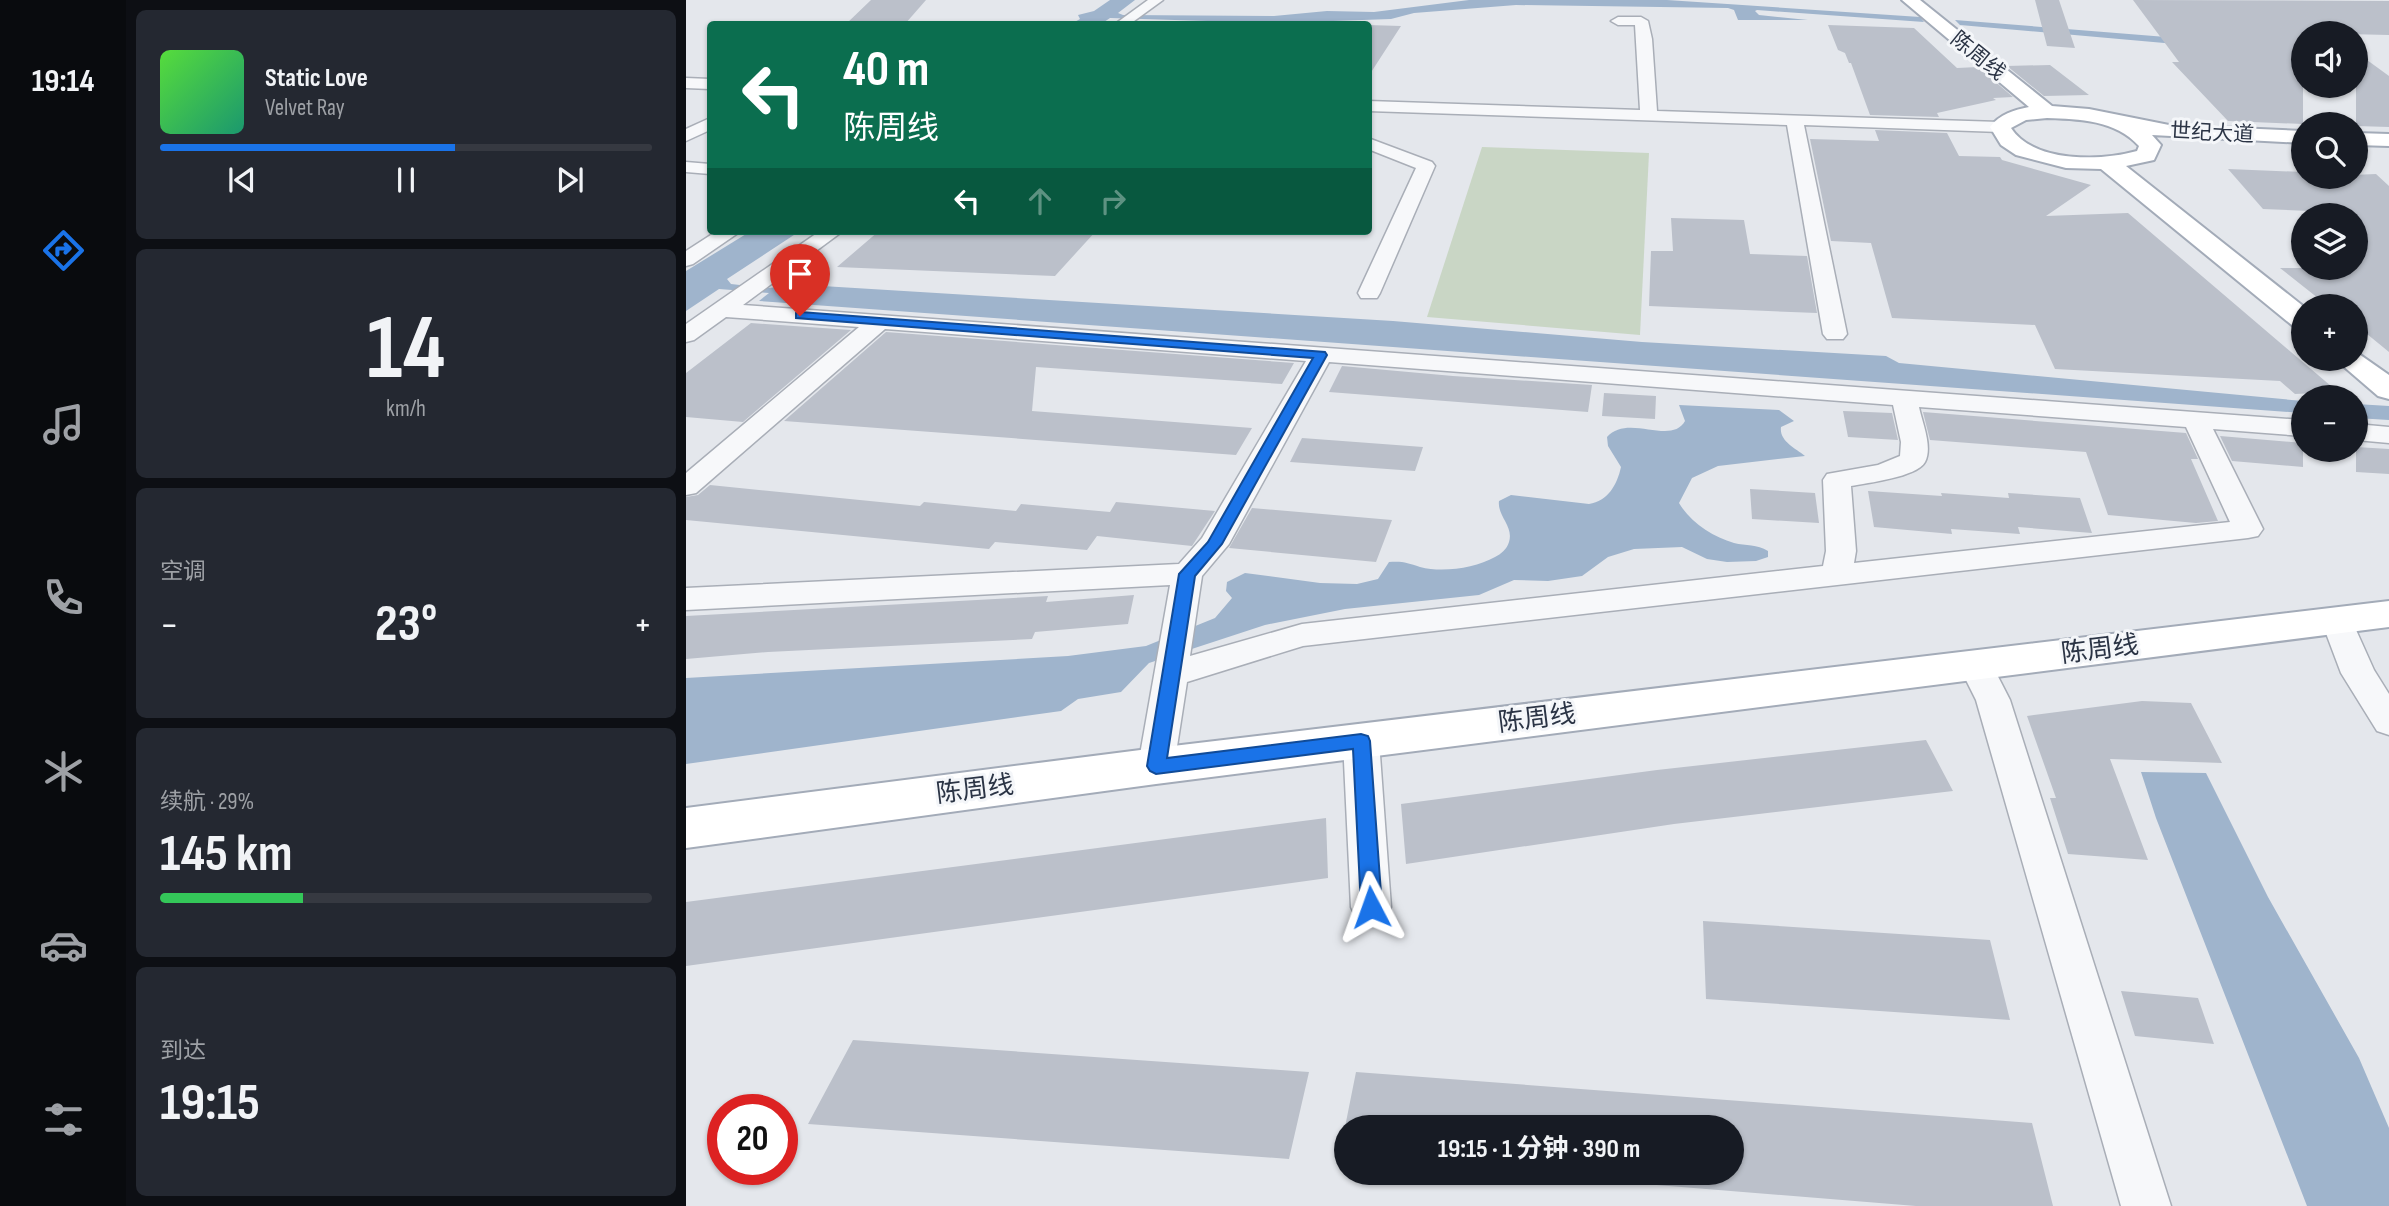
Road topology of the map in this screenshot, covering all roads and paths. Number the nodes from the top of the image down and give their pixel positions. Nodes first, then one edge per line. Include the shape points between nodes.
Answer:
1 (1157, 0) edge
2 (1910, 0) edge
3 (1126, 21) edge
4 (1618, 21) dead end
5 (686, 83) edge
6 (707, 84) edge
7 (1372, 106) edge
8 (2046, 112) junction
9 (1649, 117) junction
10 (1795, 121) junction
11 (2122, 124) junction
12 (707, 125) edge
13 (2000, 127) junction
14 (686, 136) edge
15 (2291, 136) edge
16 (2368, 139) edge
17 (2389, 140) edge
18 (1372, 145) edge
19 (2163, 153) junction
20 (2291, 155) edge
21 (2368, 158) edge
22 (2389, 159) edge
23 (2109, 164) junction
24 (686, 167) edge
25 (707, 169) edge
26 (726, 235) edge
27 (827, 235) edge
28 (686, 260) edge
29 (1369, 293) dead end
30 (722, 310) junction
31 (2291, 310) edge
32 (879, 322) junction
33 (1835, 334) dead end
34 (686, 335) edge
35 (1321, 355) junction
36 (2365, 371) edge
37 (2389, 390) edge
38 (1904, 398) junction
39 (2196, 420) junction
40 (2291, 427) edge
41 (2368, 433) edge
42 (2389, 435) edge
43 (686, 487) edge
44 (1187, 574) junction
45 (1837, 575) junction
46 (686, 599) edge
47 (2389, 614) edge
48 (2337, 620) junction
49 (1976, 666) junction
50 (1171, 674) junction
51 (2389, 722) edge
52 (1361, 741) junction
53 (1156, 766) junction
54 (686, 828) edge
55 (1371, 907) dead end
56 (2146, 1206) edge

1 - 3 street
2 - 8 main road, 陈周线
4 - 9 street via 1641,22
5 - 6 street
7 - 9 street
8 - 11 main road, 世纪大道
8 - 13 main road, 世纪大道 via 2008,119
9 - 10 street
10 - 13 street
10 - 33 street
11 - 15 main road, 世纪大道 via 2169,131
11 - 19 main road
12 - 14 street
13 - 23 main road, 世纪大道 via 2014,145 2033,153
16 - 17 main road
18 - 29 street via 1426,166
19 - 20 main road, 世纪大道
19 - 23 main road, 世纪大道
21 - 22 main road
23 - 31 main road
24 - 25 street
26 - 28 street
27 - 30 street
30 - 32 street
30 - 34 street
32 - 35 street
32 - 43 street
35 - 38 street
35 - 44 street via 1214,544
36 - 37 main road
38 - 39 street
38 - 45 street via 1914,442 1913,460 1884,472 1837,480 1841,551
39 - 40 street
39 - 45 street via 2248,529
41 - 42 street
44 - 46 street
44 - 50 street
45 - 50 street via 1302,635
47 - 48 main road, 陈周线
48 - 49 main road, 陈周线
48 - 51 street via 2358,673
49 - 52 main road, 陈周线
49 - 56 street via 1993,700
50 - 53 street
52 - 53 main road, 陈周线
52 - 55 street
53 - 54 main road, 陈周线

